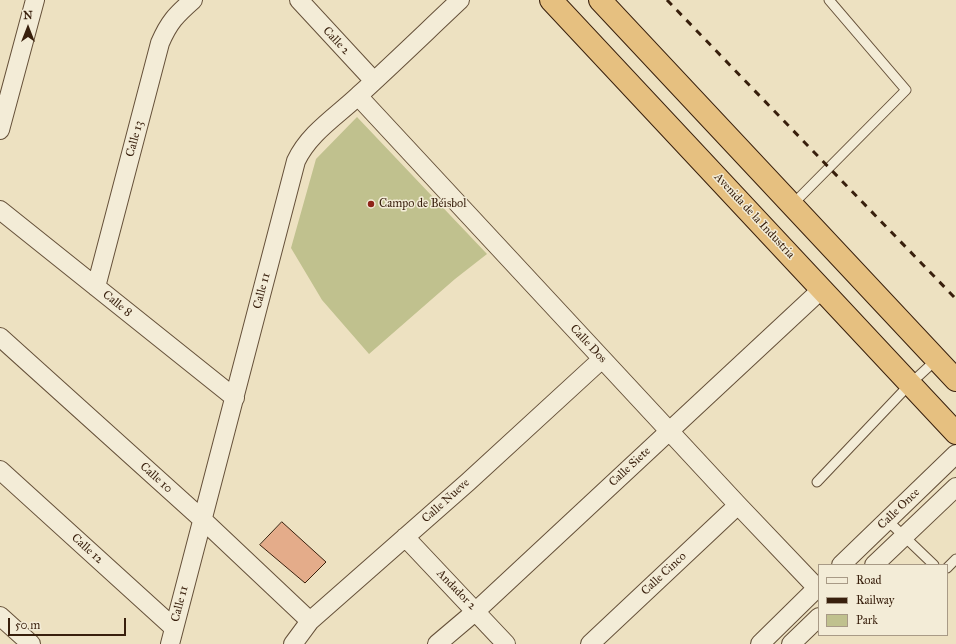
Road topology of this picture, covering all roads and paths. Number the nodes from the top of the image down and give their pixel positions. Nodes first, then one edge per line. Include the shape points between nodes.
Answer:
1 (35, 0) edge
2 (193, 0) edge
3 (299, 0) edge
4 (460, 0) edge
5 (551, 0) edge
6 (600, 0) edge
7 (829, 0) edge
8 (374, 81) junction
9 (358, 96) junction
10 (0, 130) edge
11 (792, 205) junction
12 (0, 210) edge
13 (96, 287) junction
14 (822, 289) junction
15 (0, 336) edge
16 (602, 359) junction
17 (937, 359) junction
18 (956, 380) edge
19 (910, 384) junction
20 (235, 398) junction
21 (669, 430) junction
22 (956, 433) edge
23 (956, 454) edge
24 (0, 470) edge
25 (817, 482) dead end
26 (956, 487) edge
27 (738, 505) junction
28 (202, 520) junction
29 (887, 520) junction
30 (405, 537) junction
31 (904, 537) junction
32 (956, 559) edge
33 (842, 564) edge
34 (875, 564) edge
35 (933, 564) edge
36 (948, 567) edge
37 (818, 588) edge
38 (476, 611) junction
39 (0, 616) edge
40 (818, 618) edge
41 (310, 621) junction
42 (172, 636) edge
43 (799, 642) edge
44 (31, 644) edge
45 (293, 644) edge
46 (437, 644) edge
47 (506, 644) edge
48 (590, 644) edge
49 (760, 644) edge

1 - 10 street
2 - 13 street, Calle 13 via 175,16 166,28 160,43
3 - 8 street, Calle 2
4 - 8 street, Calle 11
5 - 14 highway, Avenida de la Industria
6 - 11 highway
7 - 11 lane via 906,90
8 - 9 street, Calle 11
9 - 16 street, Calle Dos
9 - 20 street, Calle 11 via 311,138 296,161
11 - 17 highway
12 - 13 street, Calle 8
13 - 20 street, Calle 8
14 - 19 highway, Avenida de la Industria
14 - 21 street, Calle Siete
15 - 28 street, Calle 10
16 - 21 street, Calle Dos
16 - 30 street, Calle Nueve
17 - 18 highway
17 - 19 lane
19 - 22 highway, Avenida de la Industria
19 - 25 lane
20 - 28 street, Calle 11
21 - 27 street, Calle Dos
21 - 38 street, Calle Siete
23 - 29 street, Calle Once
24 - 42 street, Calle 12
26 - 31 street, Calle Once
27 - 37 street, Calle Dos
27 - 48 street, Calle Cinco
28 - 41 street, Calle 10
28 - 42 street, Calle 11
29 - 31 lane
29 - 33 street, Calle Once
30 - 38 street, Andador 2
30 - 41 street, Calle Nueve
31 - 34 street, Calle Once
31 - 35 lane
32 - 36 lane
37 - 49 street
38 - 46 street, Calle Siete
38 - 47 street, Andador 2
39 - 44 street
40 - 43 street
41 - 45 street, Calle Nueve

